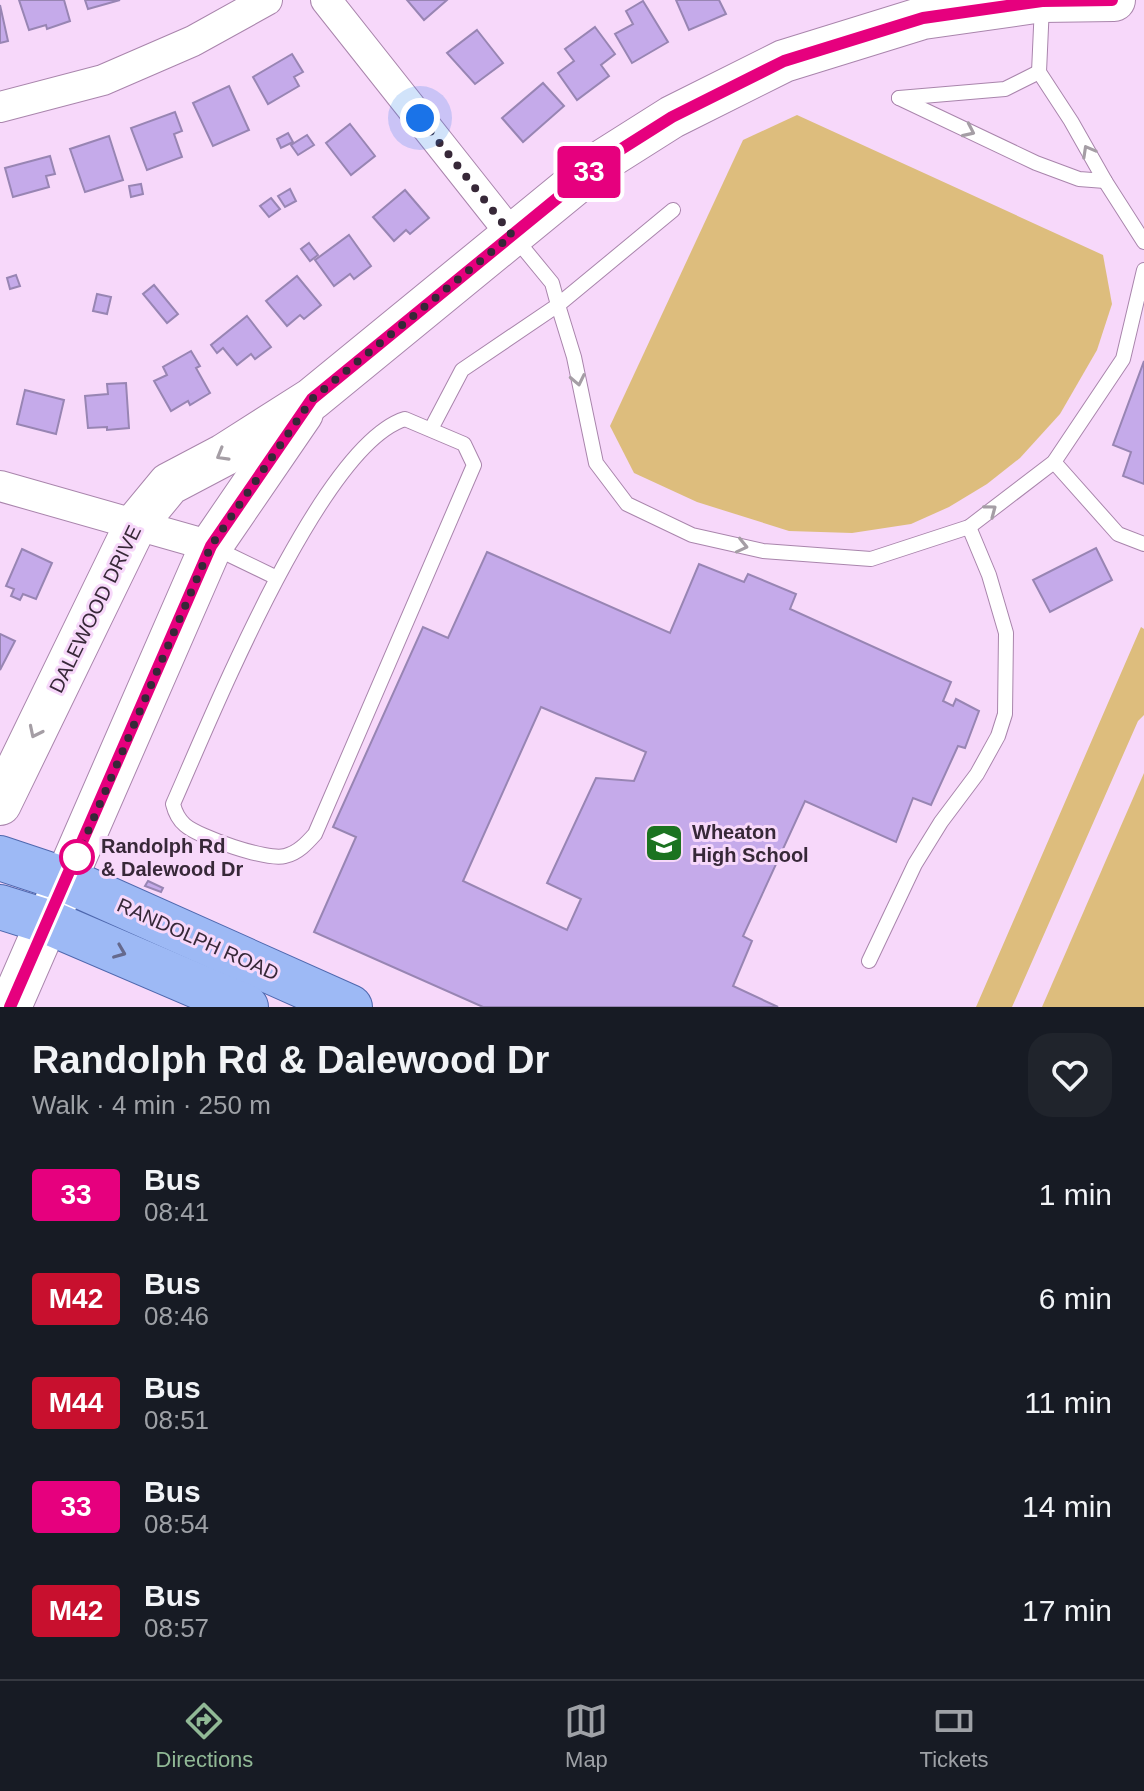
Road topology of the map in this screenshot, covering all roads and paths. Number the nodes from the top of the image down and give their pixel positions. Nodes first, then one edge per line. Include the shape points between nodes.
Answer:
1 (267, 0) edge
2 (326, 0) edge
3 (1042, 0) edge
4 (1114, 0) edge
5 (1128, 0) edge
6 (1144, 1) edge
7 (1039, 72) junction
8 (0, 107) edge
9 (1105, 181) junction
10 (673, 210) dead end
11 (512, 235) junction
12 (1144, 242) edge
13 (1144, 270) edge
14 (558, 305) junction
15 (312, 399) junction
16 (431, 429) junction
17 (1054, 462) junction
18 (0, 486) edge
19 (136, 524) junction
20 (969, 527) junction
21 (1144, 544) edge
22 (211, 546) junction
23 (275, 577) junction
24 (0, 804) edge
25 (0, 858) edge
26 (66, 880) junction
27 (0, 907) edge
28 (48, 922) junction
29 (869, 961) dead end
30 (10, 1007) edge
31 (246, 1007) edge
32 (350, 1007) edge

1 - 8 street via 193,41 103,80
2 - 11 street
3 - 4 street, DALEWOOD DRIVE
3 - 7 lane
3 - 11 street, DALEWOOD DRIVE via 923,18 784,61 672,117 610,156
5 - 6 street
9 -> 7 lane
7 -> 9 lane via 1005,89 899,98 1036,163 1079,179
9 - 12 lane
10 - 14 lane
11 - 14 lane via 552,283
11 - 15 street, DALEWOOD DRIVE
13 - 17 lane via 1123,359
14 - 16 lane via 462,370
14 -> 20 lane via 596,463 627,504 692,535 763,551 855,558 871,559
15 -> 19 street, DALEWOOD DRIVE via 169,484
15 - 22 street, DALEWOOD DRIVE
16 - 23 lane via 405,419 392,423 361,451
16 - 23 lane via 464,444 474,465 470,478 315,834 286,856 244,851 186,826 173,804
20 -> 17 lane
17 - 21 lane via 1118,534
18 - 19 street
19 - 22 street
19 -> 24 street, DALEWOOD DRIVE
20 - 29 lane via 1006,633 1005,714 977,774 915,864
22 - 23 lane
22 - 26 street, DALEWOOD DRIVE
25 - 26 main road, RANDOLPH ROAD
26 - 28 street, DALEWOOD DRIVE
26 - 32 main road, RANDOLPH ROAD
27 - 28 main road
28 - 30 street, DALEWOOD DRIVE
28 -> 31 main road

